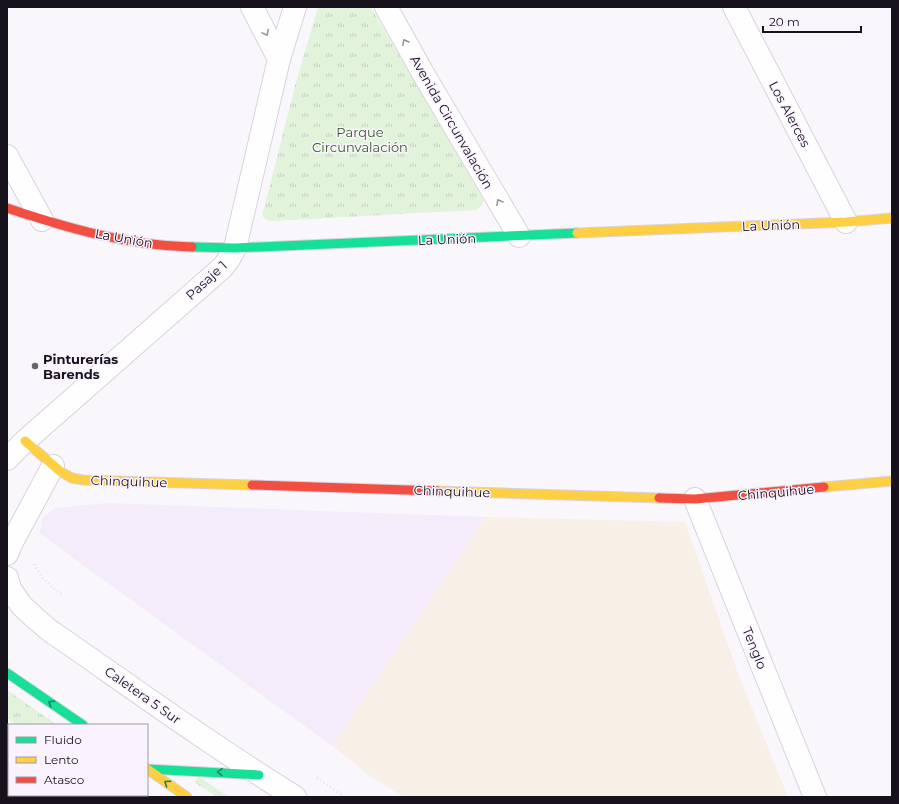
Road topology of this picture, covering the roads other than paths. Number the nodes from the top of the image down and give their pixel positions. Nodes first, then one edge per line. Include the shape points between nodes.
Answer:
1 (252, 7) edge
2 (296, 7) edge
3 (386, 7) edge
4 (734, 7) edge
5 (280, 59) junction
6 (7, 156) edge
7 (7, 208) edge
8 (892, 218) edge
9 (42, 220) junction
10 (846, 222) junction
11 (519, 236) junction
12 (235, 248) junction
13 (25, 441) junction
14 (7, 459) edge
15 (53, 466) junction
16 (892, 481) edge
17 (695, 499) junction
18 (7, 554) edge
19 (7, 578) edge
20 (7, 673) edge
21 (82, 724) edge
22 (148, 769) edge
23 (148, 770) edge
24 (259, 774) junction
25 (187, 797) edge
26 (295, 797) edge
27 (815, 797) edge

1 -> 5 street
2 - 5 street, Pasaje 1
11 -> 3 street, Avenida Circunvalación
4 - 10 street, Los Alerces
5 - 12 street, Pasaje 1
6 - 9 street
7 - 9 main road, La Unión
8 - 10 main road, La Unión
9 - 12 main road, La Unión via 106,236 159,245
10 - 11 main road, La Unión
11 - 12 main road, La Unión
12 - 13 street, Pasaje 1 via 223,267
13 - 14 street, Pasaje 1
13 - 15 main road, Chinquihue
15 - 17 main road, Chinquihue via 72,478 83,480
15 - 18 street
16 - 17 main road, Chinquihue
17 - 27 street, Tenglo
19 - 24 street, Caletera 5 Sur via 10,589 22,606 48,630
21 -> 20 main road
24 -> 22 main road
25 -> 23 main road
24 - 26 street, Caletera 5 Sur

